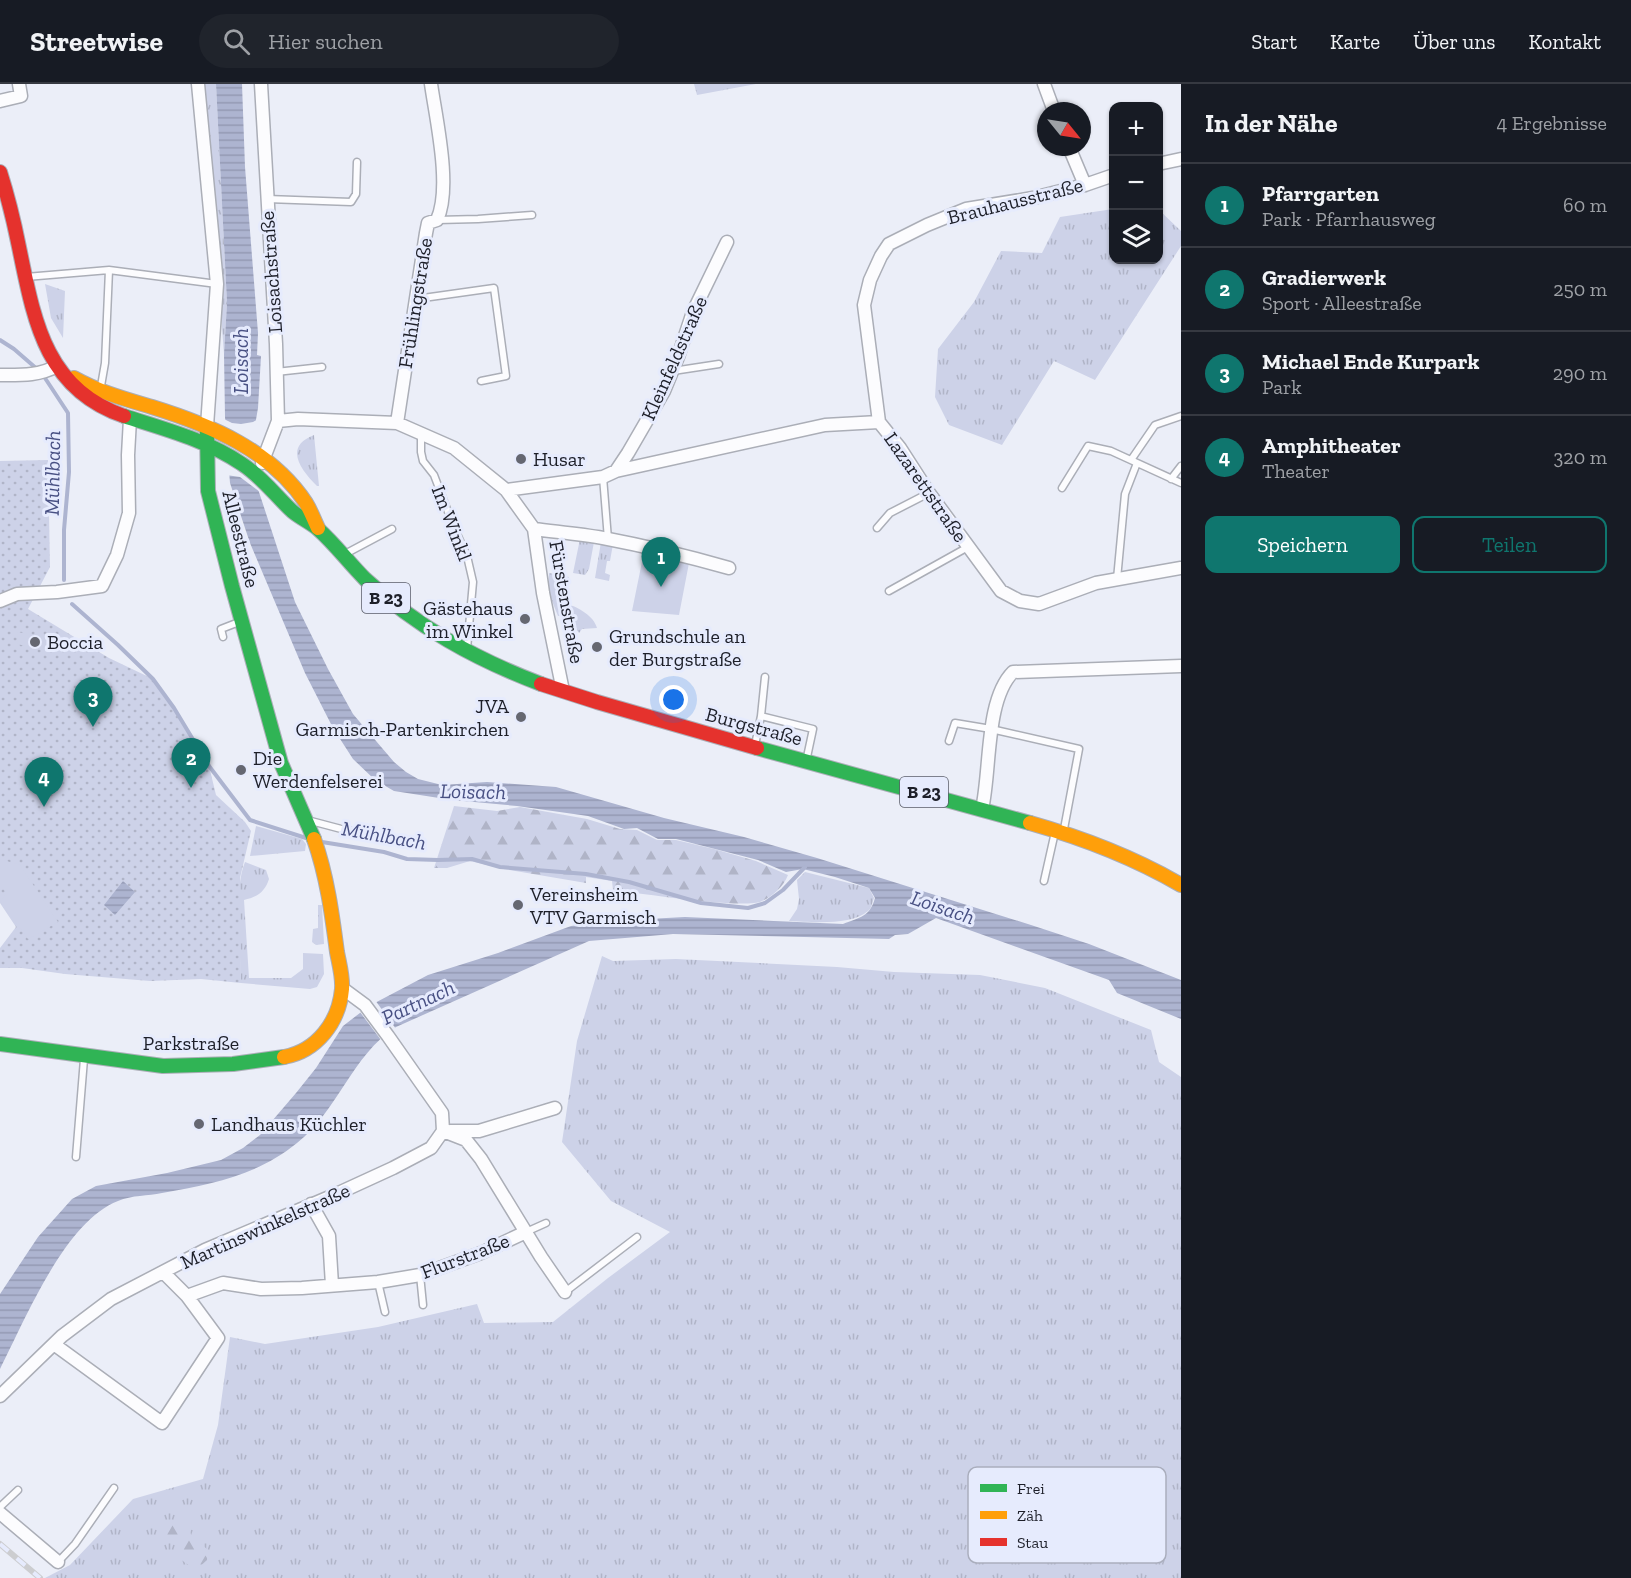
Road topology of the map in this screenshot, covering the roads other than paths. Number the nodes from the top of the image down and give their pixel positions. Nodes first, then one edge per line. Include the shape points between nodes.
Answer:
1 (19, 84) edge
2 (198, 84) edge
3 (261, 84) edge
4 (431, 84) edge
5 (1044, 84) edge
6 (0, 101) edge
7 (1051, 102) edge
8 (1073, 156) edge
9 (1181, 159) edge
10 (357, 162) dead end
11 (1163, 163) edge
12 (0, 172) edge
13 (1109, 176) edge
14 (1085, 185) junction
15 (3, 188) edge
16 (267, 199) junction
17 (532, 215) dead end
18 (437, 220) junction
19 (727, 242) dead end
20 (109, 270) junction
21 (24, 277) junction
22 (217, 284) junction
23 (416, 299) junction
24 (719, 364) dead end
25 (57, 366) junction
26 (322, 367) dead end
27 (673, 371) junction
28 (276, 372) junction
29 (0, 375) edge
30 (481, 381) dead end
31 (100, 391) junction
32 (1181, 416) edge
33 (130, 419) junction
34 (278, 421) junction
35 (879, 422) junction
36 (398, 423) junction
37 (207, 426) junction
38 (421, 433) junction
39 (207, 445) junction
40 (265, 459) junction
41 (1134, 462) junction
42 (1181, 466) edge
43 (616, 471) junction
44 (256, 474) junction
45 (603, 477) junction
46 (1171, 479) junction
47 (1181, 483) edge
48 (1062, 488) dead end
49 (506, 490) junction
50 (929, 493) junction
51 (318, 528) junction
52 (877, 528) dead end
53 (392, 529) dead end
54 (534, 529) junction
55 (608, 539) junction
56 (968, 547) junction
57 (343, 556) junction
58 (729, 568) dead end
59 (1181, 568) edge
60 (1117, 579) junction
61 (888, 591) dead end
62 (0, 601) edge
63 (242, 621) junction
64 (224, 637) dead end
65 (467, 652) junction
66 (1181, 666) edge
67 (765, 677) dead end
68 (563, 691) junction
69 (761, 716) junction
70 (991, 729) junction
71 (949, 741) dead end
72 (755, 747) junction
73 (806, 760) junction
74 (982, 809) junction
75 (307, 820) junction
76 (1059, 831) junction
77 (381, 836) dead end
78 (1162, 873) junction
79 (1181, 874) edge
80 (1044, 881) dead end
81 (1181, 885) edge
82 (342, 988) junction
83 (0, 1044) edge
84 (84, 1056) junction
85 (555, 1108) dead end
86 (443, 1131) junction
87 (76, 1157) dead end
88 (311, 1204) junction
89 (546, 1223) dead end
90 (526, 1232) junction
91 (638, 1237) dead end
92 (163, 1272) junction
93 (420, 1275) junction
94 (378, 1282) junction
95 (332, 1285) junction
96 (566, 1292) joint
97 (187, 1296) junction
98 (423, 1305) dead end
99 (385, 1312) dead end
100 (55, 1345) junction
101 (0, 1396) edge
102 (114, 1488) dead end
103 (18, 1490) dead end
104 (0, 1507) edge
105 (0, 1513) edge
106 (58, 1562) joint

1 - 6 street via 21,96
2 - 22 street, Alleestraße
3 - 16 street, Loisachstraße
4 - 18 street, Frühlingstraße via 443,186
5 - 7 street
8 - 14 street
9 - 11 street
10 - 16 lane via 356,194 351,202
12 - 15 main road, B 23
13 - 14 street, Brauhausstraße
14 - 35 street, Brauhausstraße via 966,209 890,244 870,280 864,305
15 - 21 main road, B 23
16 - 28 street, Loisachstraße
17 - 18 lane
18 - 23 street, Frühlingstraße via 428,223
19 - 27 street, Kleinfeldstraße via 693,312
20 - 21 lane
20 - 22 lane
20 - 31 lane
21 - 25 main road, B 23 via 43,344
22 - 37 street, Alleestraße
23 - 30 lane via 494,288 506,376
23 - 36 street, Frühlingstraße
24 - 27 lane
25 - 29 street via 35,374
25 - 31 main road, B 23
25 - 33 main road, B 23 via 71,386 90,401
26 - 28 lane
27 - 43 street, Kleinfeldstraße
28 - 34 street, Loisachstraße
31 - 37 main road, B 23
32 - 41 lane via 1155,425
33 - 39 main road, B 23
33 - 62 street via 129,513 117,555 102,586 17,594
34 - 36 street, Fürstenstraße
34 - 40 street, Loisachstraße
35 - 43 street, Lazarettstraße via 825,424
35 - 50 street, Lazarettstraße
36 - 38 street, Fürstenstraße
37 - 39 main road, Alleestraße
37 - 40 main road, B 23
38 - 49 street, Fürstenstraße via 454,448
38 - 65 lane, Im Winkl via 423,461 434,475 467,556 473,582
39 - 44 main road, B 23
39 - 63 main road, Alleestraße via 208,491
40 - 44 street, Loisachstraße
40 - 51 main road, Burgstraße / B 23 via 306,503
41 - 46 lane
41 - 48 lane via 1112,451 1088,446
41 - 60 lane via 1125,494
42 - 46 lane
43 - 45 street, Lazarettstraße
44 - 51 main road, Burgstraße / B 23 via 295,513
45 - 49 street, Lazarettstraße
45 - 55 lane
46 - 47 lane
49 - 54 street, Fürstenstraße
50 - 52 lane via 890,513
50 - 56 street, Lazarettstraße
51 - 57 main road, Burgstraße / B 23
53 - 57 lane
54 - 55 street
54 - 68 street, Fürstenstraße
55 - 58 street
56 - 60 street, Lazarettstraße via 1001,591 1020,601 1039,604
56 - 61 lane
57 - 65 main road, Burgstraße / B 23 via 394,604 428,630
59 - 60 street, Lazarettstraße
63 - 64 lane via 221,629
63 - 75 main road, Alleestraße via 281,763
65 - 68 main road, Burgstraße / B 23
66 - 70 street via 1013,672 1004,681
67 - 69 lane
68 - 72 main road, Burgstraße / B 23
69 - 72 lane
69 - 73 lane via 813,729
70 - 71 lane via 955,723
70 - 74 street
70 - 76 lane via 1079,749
72 - 73 main road, Burgstraße / B 23
73 - 74 main road, Burgstraße / B 23
74 - 76 main road, Burgstraße / B 23
75 - 77 lane
75 - 82 main road, Alleestraße via 331,905
76 - 78 main road, Burgstraße / B 23
76 - 80 lane
78 - 79 lane
78 - 81 main road, Burgstraße / B 23
82 - 84 main road, Parkstraße via 334,1018 322,1037 308,1049 287,1057 172,1066
82 - 86 street via 364,1005 388,1036 442,1113
83 - 84 main road, Parkstraße
84 - 87 lane
85 - 86 street via 479,1131
86 - 88 street, Martinswinkelstraße via 431,1148
86 - 90 street via 466,1140
88 - 92 street, Martinswinkelstraße
88 - 95 street via 329,1236
89 - 90 lane
90 - 93 street, Flurstraße
90 - 96 street
91 - 96 lane
92 - 97 street
92 - 100 street, Martinswinkelstraße via 111,1299
93 - 94 street, Flurstraße
93 - 98 lane
94 - 95 street, Flurstraße
94 - 99 lane
95 - 97 street, Flurstraße via 261,1289 223,1283
97 - 100 street via 218,1338 162,1423
100 - 101 street, Martinswinkelstraße
102 - 106 lane
103 - 104 lane
105 - 106 street

